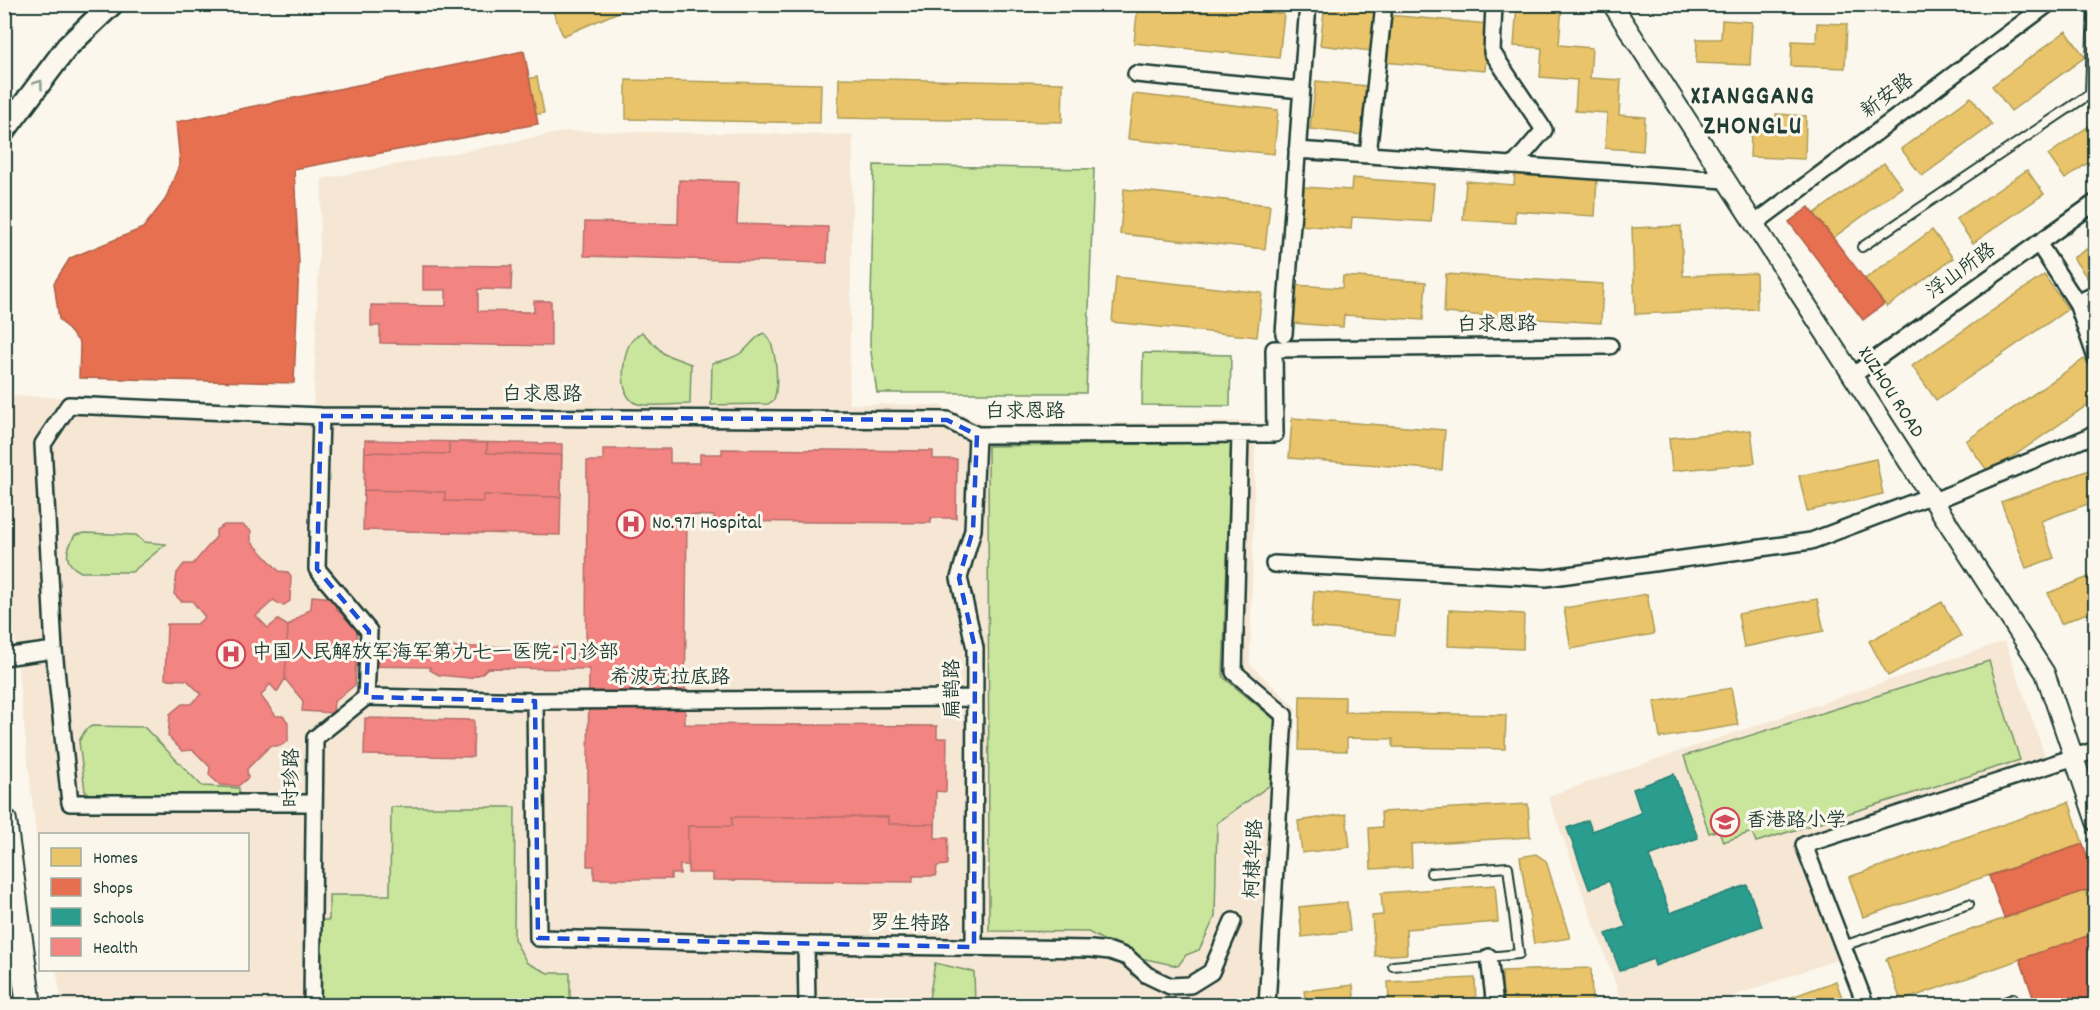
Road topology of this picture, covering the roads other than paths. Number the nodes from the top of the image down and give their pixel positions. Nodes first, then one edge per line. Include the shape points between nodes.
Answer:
1 (112, 4) edge
2 (1308, 4) edge
3 (1384, 4) edge
4 (1494, 4) edge
5 (1612, 4) edge
6 (2048, 4) edge
7 (2093, 4) edge
8 (1136, 74) dead end
9 (1301, 90) junction
10 (4, 131) edge
11 (1297, 150) junction
12 (1368, 154) junction
13 (1514, 165) junction
14 (1725, 180) junction
15 (2096, 202) edge
16 (1754, 224) junction
17 (2038, 243) junction
18 (1862, 247) dead end
19 (2096, 294) edge
20 (2077, 303) junction
21 (1284, 334) dead end
22 (1610, 346) dead end
23 (2096, 358) edge
24 (1852, 376) junction
25 (321, 416) junction
26 (2096, 432) edge
27 (1240, 434) junction
28 (977, 435) junction
29 (1932, 499) junction
30 (1274, 564) dead end
31 (54, 650) junction
32 (4, 657) edge
33 (366, 697) junction
34 (974, 698) junction
35 (535, 701) junction
36 (2096, 750) edge
37 (2073, 757) junction
38 (314, 803) junction
39 (4, 821) edge
40 (2096, 822) edge
41 (1431, 873) dead end
42 (1969, 904) dead end
43 (1233, 921) dead end
44 (806, 945) junction
45 (1843, 946) junction
46 (974, 947) junction
47 (1489, 957) junction
48 (1393, 966) dead end
49 (2013, 999) dead end
50 (29, 1005) edge
51 (312, 1005) edge
52 (807, 1005) edge
53 (1267, 1005) edge
54 (1495, 1005) edge
55 (1866, 1005) edge
56 (1994, 1005) edge

10 -> 1 main road via 67,47
2 - 9 street
3 - 12 street
4 - 13 street via 1492,52 1544,130
5 - 14 street, XUZHOU ROAD
6 - 16 street, 新安路
7 - 18 lane via 2090,94
8 - 9 street
9 - 11 street
11 - 12 street
11 - 21 street
12 - 13 street
13 - 14 street
14 - 16 street, XUZHOU ROAD
15 - 17 street, 浮山所路
16 - 24 street, XUZHOU ROAD
17 - 20 street
17 - 24 street, 浮山所路
19 - 20 street
20 - 23 street
22 - 27 street, 白求恩路 via 1274,349 1275,434
24 - 29 street, XUZHOU ROAD
25 - 28 street, 白求恩路 via 947,420
25 - 31 street, 白求恩路 via 69,405 44,444
25 - 33 street via 317,569 369,631
26 - 29 street
27 - 28 street, 白求恩路
27 - 53 street, 柯棣华路 via 1234,672 1284,715
28 - 34 street, 扁鹊路 via 973,530 959,578 975,648
29 - 30 street via 1810,541 1546,578
29 - 37 street, XUZHOU ROAD via 2045,673
31 - 32 street
31 - 38 street via 70,803
33 - 35 street, 希波克拉底路
33 - 38 street, 时珍路 via 315,738
34 - 35 street, 希波克拉底路
34 - 46 street, 扁鹊路
35 - 44 street, 罗生特路 via 538,938
36 - 37 street
37 - 40 street, XUZHOU ROAD
37 - 45 street via 1804,845
38 - 51 street, 时珍路
39 - 50 main road
41 - 47 lane via 1508,867 1519,954
42 - 45 lane
43 - 46 street, 罗生特路 via 1211,972 1190,985 1170,986 1147,975 1127,957 1110,951
44 - 46 street, 罗生特路
44 - 52 street
45 - 55 street
47 - 48 lane
47 - 54 street
49 - 56 lane

